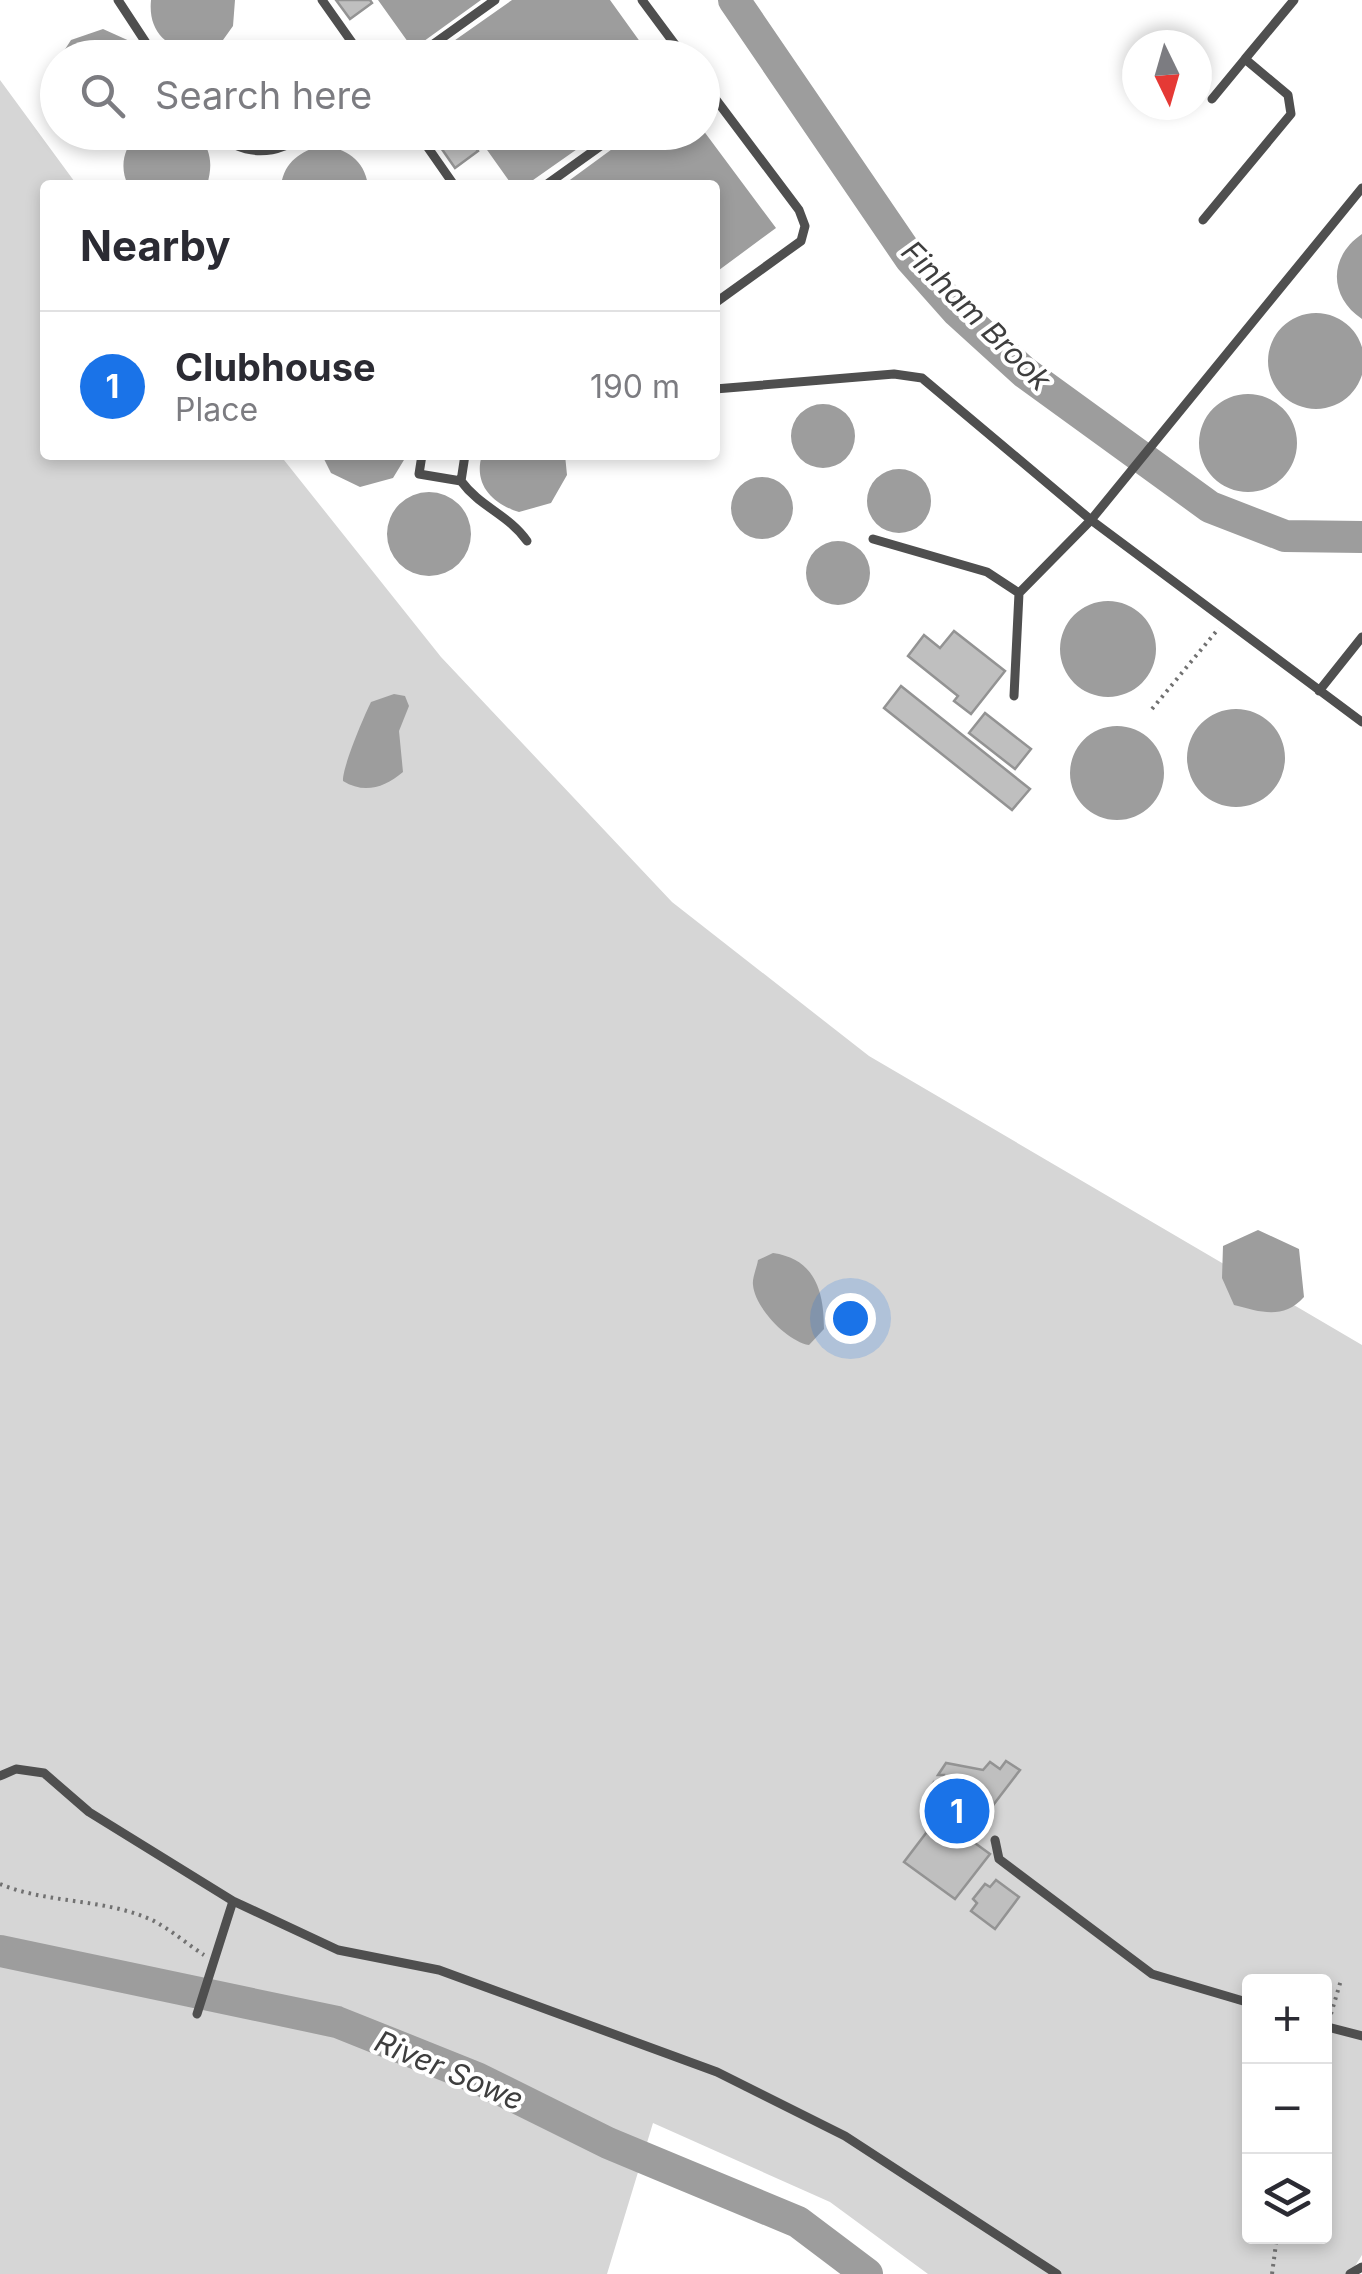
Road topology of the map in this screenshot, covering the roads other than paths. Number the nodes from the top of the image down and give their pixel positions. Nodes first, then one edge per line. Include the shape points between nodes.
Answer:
1 (118, 0) edge
2 (322, 0) edge
3 (495, 0) edge
4 (642, 0) edge
5 (1294, 0) edge
6 (144, 40) edge
7 (350, 40) edge
8 (439, 40) edge
9 (672, 40) edge
10 (1245, 59) junction
11 (1212, 99) dead end
12 (720, 105) edge
13 (248, 150) edge
14 (275, 150) edge
15 (429, 150) edge
16 (595, 150) edge
17 (450, 180) edge
18 (553, 180) edge
19 (1362, 188) edge
20 (1203, 220) dead end
21 (720, 298) edge
22 (720, 389) edge
23 (421, 460) edge
24 (464, 460) edge
25 (460, 481) junction
26 (1091, 520) junction
27 (874, 539) dead end
28 (528, 541) dead end
29 (1018, 593) junction
30 (1362, 637) edge
31 (1360, 650) edge
32 (1319, 690) junction
33 (1014, 696) dead end
34 (1362, 722) edge
35 (0, 1776) edge
36 (996, 1840) dead end
37 (233, 1901) junction
38 (1242, 2001) edge
39 (197, 2014) dead end
40 (1332, 2028) edge
41 (1362, 2036) edge
42 (1362, 2268) edge
43 (1057, 2274) edge
44 (1350, 2274) edge

1 - 6 lane
2 - 7 lane
3 - 8 lane
4 - 9 lane
5 - 10 lane
10 - 11 lane
10 - 20 lane via 1288,95 1291,114
12 - 21 lane via 805,226 800,241
13 - 14 lane
15 - 17 lane
16 - 18 lane
19 - 26 lane
22 - 26 lane via 894,374 922,378
23 - 25 lane via 419,474
24 - 25 lane
25 - 28 lane
26 - 29 lane
26 - 32 lane
27 - 29 lane via 988,572
29 - 33 lane
30 - 31 lane
31 - 32 lane
32 - 34 lane
35 - 37 lane via 16,1768 44,1774 89,1812
36 - 38 lane via 999,1859 1152,1974
37 - 39 lane
37 - 43 lane via 338,1950 440,1970 718,2072 845,2136
40 - 41 lane
42 - 44 lane

